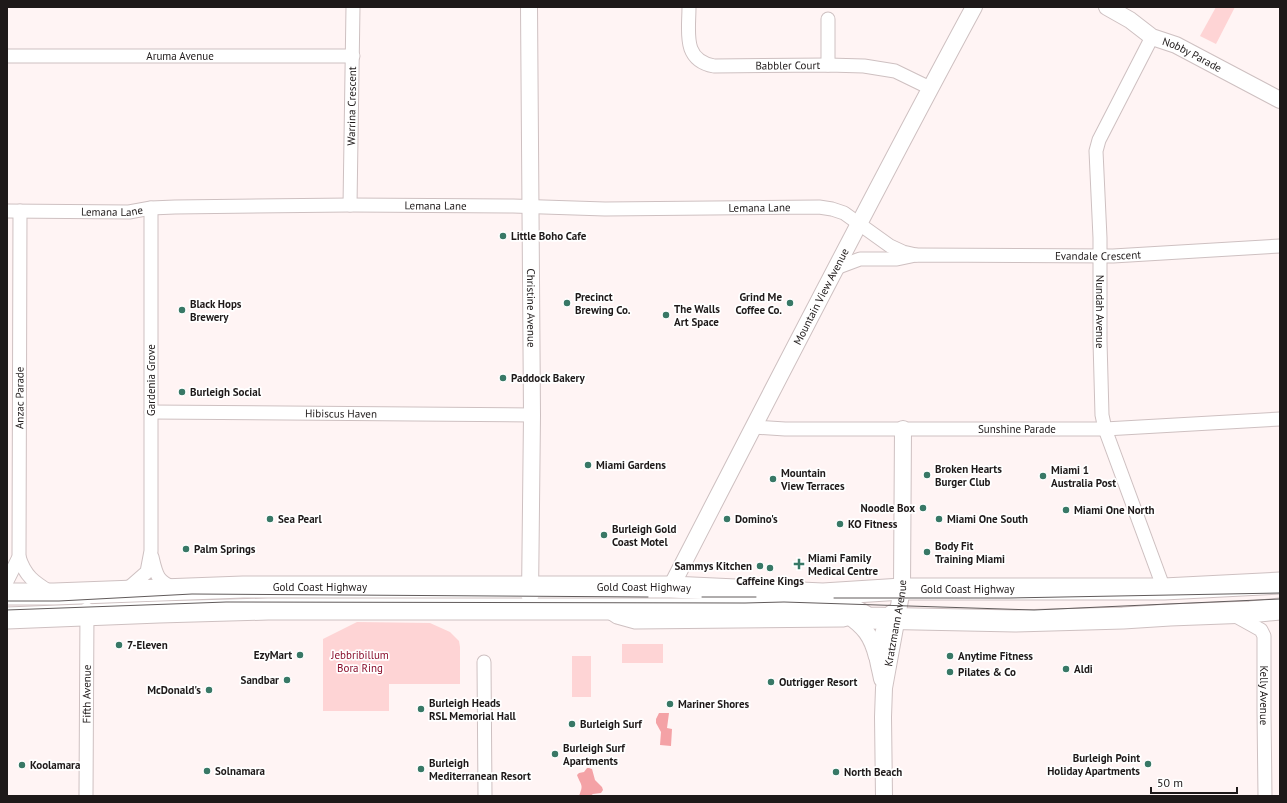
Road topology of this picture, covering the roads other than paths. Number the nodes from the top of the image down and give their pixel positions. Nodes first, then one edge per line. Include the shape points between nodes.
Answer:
1 (353, 7) edge
2 (529, 7) edge
3 (688, 7) edge
4 (974, 7) edge
5 (1106, 7) edge
6 (828, 19) dead end
7 (1152, 37) junction
8 (7, 56) edge
9 (352, 56) junction
10 (828, 65) junction
11 (930, 88) junction
12 (1280, 100) edge
13 (350, 205) junction
14 (530, 207) junction
15 (151, 208) junction
16 (14, 211) edge
17 (859, 224) junction
18 (1280, 246) edge
19 (916, 255) junction
20 (1100, 256) junction
21 (836, 268) junction
22 (151, 412) junction
23 (532, 415) junction
24 (1280, 418) edge
25 (754, 428) junction
26 (903, 429) junction
27 (1105, 429) junction
28 (151, 551) junction
29 (19, 558) junction
30 (7, 581) edge
31 (149, 581) junction
32 (1280, 583) edge
33 (531, 587) junction
34 (671, 588) junction
35 (178, 589) junction
36 (902, 589) junction
37 (1164, 589) junction
38 (86, 593) junction
39 (7, 594) edge
40 (54, 594) junction
41 (530, 609) junction
42 (1280, 609) edge
43 (159, 612) junction
44 (1231, 613) junction
45 (87, 615) junction
46 (840, 615) junction
47 (7, 618) edge
48 (893, 619) junction
49 (878, 660) junction
50 (484, 662) dead end
51 (884, 688) junction
52 (86, 796) edge
53 (485, 796) edge
54 (884, 796) edge
55 (1265, 796) edge

1 - 9 street, Warrina Crescent
2 - 14 street, Christine Avenue
3 - 10 street, Babbler Court via 689,45 696,59 705,64
4 - 11 street, Mountain View Avenue
5 - 7 street, Nobby Parade via 1130,20
6 - 10 street
7 - 12 street, Nobby Parade via 1176,45
7 - 20 street, Nundah Avenue via 1099,140 1096,151
8 - 9 street, Aruma Avenue
9 - 13 street, Warrina Crescent
10 - 11 street, Babbler Court via 864,66 887,70
11 - 17 street, Mountain View Avenue
13 - 14 street, Lemana Lane
13 - 15 street, Lemana Lane
14 - 17 street, Lemana Lane via 819,207 838,211
14 - 23 street, Christine Avenue
15 - 16 street, Lemana Lane via 129,212
15 - 22 street, Gardenia Grove
16 - 29 street, Anzac Parade
17 - 19 street, Evandale Crescent via 890,246
17 - 21 street, Mountain View Avenue
18 - 20 street, Evandale Crescent
19 - 20 street, Evandale Crescent
19 - 21 street, Evandale Crescent via 897,259 860,259
20 - 27 street, Nundah Avenue via 1100,356 1102,415
21 - 25 street, Mountain View Avenue
22 - 23 street, Hibiscus Haven
22 - 28 street, Gardenia Grove
23 - 33 street, Christine Avenue
24 - 27 street, Sunshine Parade
25 - 26 street, Sunshine Parade
25 - 34 street, Mountain View Avenue
26 - 27 street, Sunshine Parade
26 - 36 street
27 - 37 street, Nundah Avenue
28 - 31 street, Gardenia Grove
28 - 35 street, Gardenia Grove via 158,576 164,584
29 - 30 street, Anzac Parade
29 - 40 street via 28,576 36,584
31 - 35 highway, Gold Coast Highway
31 - 38 highway, Gold Coast Highway via 116,592
31 - 43 street
32 - 37 highway, Gold Coast Highway
33 - 34 highway, Gold Coast Highway
33 - 35 highway, Gold Coast Highway
33 - 41 street, Christine Avenue
34 - 36 highway, Gold Coast Highway via 823,594
36 - 37 highway, Gold Coast Highway
36 - 48 street, Kratzmann Avenue
38 - 40 highway, Gold Coast Highway
38 - 45 street, Fifth Avenue
39 - 40 highway, Gold Coast Highway
41 - 43 highway, Gold Coast Highway via 268,609
41 - 46 highway, Gold Coast Highway
42 - 44 highway, Gold Coast Highway
43 - 45 highway, Gold Coast Highway
44 - 48 highway, Gold Coast Highway via 1015,621
44 - 55 street, Kelly Avenue via 1254,625 1264,636
45 - 47 highway, Gold Coast Highway
45 - 52 street, Fifth Avenue
46 - 48 highway, Gold Coast Highway
46 - 49 street via 865,629
48 - 49 street, Kratzmann Avenue via 881,638
48 - 51 street, Kratzmann Avenue
49 - 51 street, Kratzmann Avenue
50 - 53 street
51 - 54 street, Kratzmann Avenue

